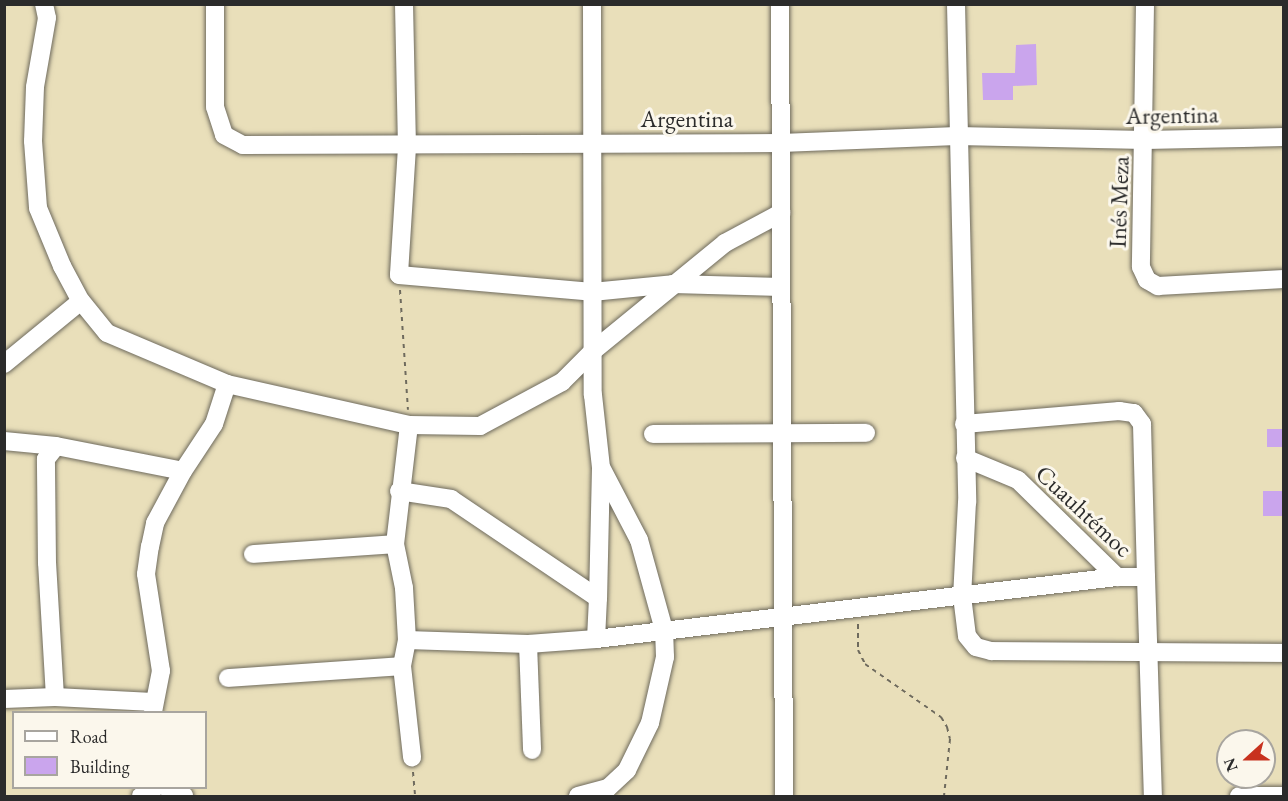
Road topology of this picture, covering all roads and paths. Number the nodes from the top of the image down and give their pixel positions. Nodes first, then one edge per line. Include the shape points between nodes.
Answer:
1 (44, 4) edge
2 (224, 4) edge
3 (404, 4) edge
4 (592, 4) edge
5 (780, 4) edge
6 (956, 4) edge
7 (1145, 4) edge
8 (214, 5) edge
9 (957, 136) junction
10 (1284, 137) edge
11 (1145, 140) junction
12 (781, 143) junction
13 (591, 144) junction
14 (407, 147) junction
15 (781, 213) junction
16 (399, 275) junction
17 (1284, 279) edge
18 (673, 284) junction
19 (781, 286) junction
20 (592, 292) junction
21 (81, 301) junction
22 (593, 351) junction
23 (4, 364) edge
24 (227, 384) junction
25 (964, 424) junction
26 (409, 425) junction
27 (866, 433) dead end
28 (653, 434) dead end
29 (782, 434) junction
30 (4, 441) edge
31 (56, 446) junction
32 (965, 458) junction
33 (601, 468) junction
34 (183, 471) junction
35 (399, 491) junction
36 (395, 543) junction
37 (254, 554) dead end
38 (1118, 577) junction
39 (1146, 577) junction
40 (962, 596) junction
41 (598, 598) junction
42 (860, 609) junction
43 (783, 618) junction
44 (664, 630) junction
45 (596, 639) junction
46 (407, 640) junction
47 (528, 644) junction
48 (1150, 652) junction
49 (1284, 653) edge
50 (402, 666) junction
51 (228, 678) dead end
52 (55, 697) junction
53 (4, 699) edge
54 (153, 707) edge
55 (532, 750) dead end
56 (412, 757) joint
57 (169, 789) edge
58 (184, 796) edge
59 (415, 796) edge
60 (578, 796) edge
61 (784, 796) edge
62 (944, 796) edge
63 (1153, 796) edge
64 (1239, 796) edge
65 (1284, 796) edge

1 - 21 street via 48,18 35,87 33,141 39,208
2 - 8 street
3 - 14 street
4 - 13 street
5 - 12 street
6 - 9 street
7 - 11 street, Inés Meza
8 - 14 street, Argentina via 214,107 224,135 243,145
9 - 11 street, Argentina
9 - 12 street, Argentina
9 - 25 street
10 - 11 street, Argentina
11 - 17 street, Inés Meza via 1141,267 1147,280 1158,286
12 - 13 street, Argentina
12 - 15 street
13 - 14 street, Argentina
13 - 20 street
14 - 16 street
15 - 18 street via 725,243
15 - 19 street
16 - 20 street
16 - 26 path
18 - 19 street
18 - 20 street
18 - 22 street
19 - 29 street
20 - 22 street
21 - 23 street
21 - 24 street via 107,333
22 - 26 street via 562,382 480,426
22 - 33 street
24 - 26 street
24 - 34 street via 214,424
25 - 32 street
25 - 39 street via 1134,413 1142,424
26 - 35 street
27 - 29 street
28 - 29 street
29 - 43 street
30 - 31 street
31 - 34 street
31 - 52 street via 46,459
32 - 38 street, Cuauhtémoc via 1018,480
32 - 40 street
33 - 41 street
33 - 44 street via 639,540
34 - 54 street via 155,523 146,574 161,671
35 - 36 street
35 - 41 street via 451,500
36 - 37 street
36 - 46 street via 404,588
38 - 39 street, Cuauhtémoc
38 - 40 street
39 - 48 street, Cuauhtémoc
40 - 42 street
40 - 48 street via 967,636 976,647 991,651
41 - 45 street
42 - 43 street
42 - 62 path via 858,650 865,664 941,717 947,727 950,739
43 - 44 street
43 - 61 street
44 - 45 street
44 - 60 street via 660,688 650,723 627,770 608,788
45 - 47 street
46 - 47 street
46 - 50 street
47 - 55 street
48 - 49 street
48 - 63 street, Cuauhtémoc
50 - 51 street
50 - 56 street
52 - 53 street
52 - 54 street
56 - 59 path
57 - 58 street
64 - 65 street

